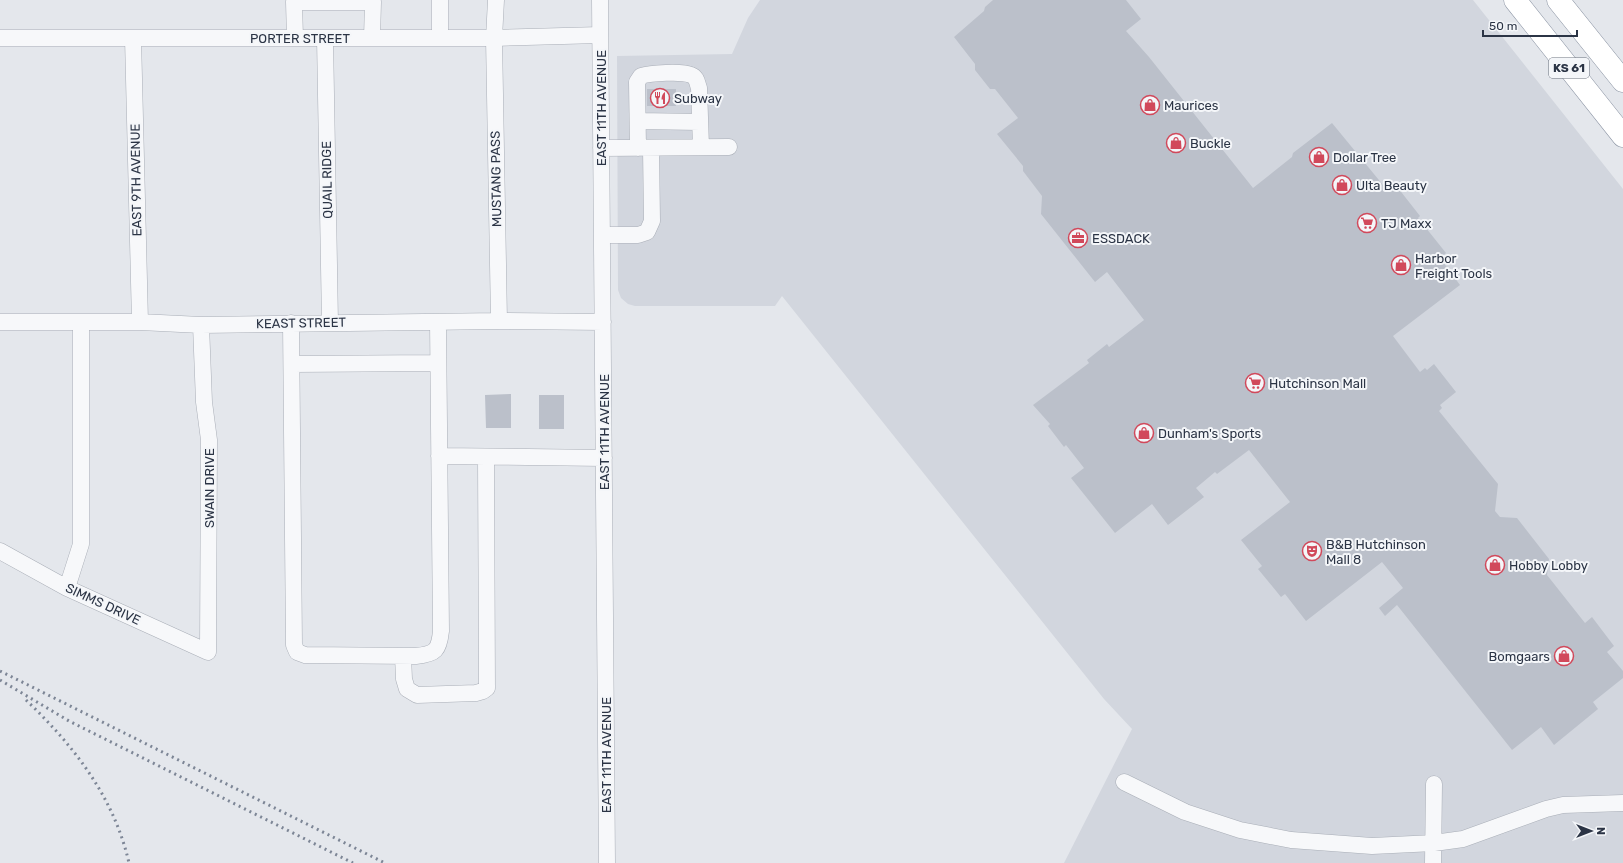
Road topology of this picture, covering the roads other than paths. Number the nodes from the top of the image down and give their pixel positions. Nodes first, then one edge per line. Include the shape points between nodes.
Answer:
1 (440, 0) edge
2 (496, 0) edge
3 (600, 0) edge
4 (1515, 0) edge
5 (1558, 0) edge
6 (294, 1) edge
7 (377, 1) edge
8 (600, 35) junction
9 (0, 38) edge
10 (133, 38) junction
11 (295, 38) junction
12 (325, 38) junction
13 (372, 38) junction
14 (440, 38) junction
15 (494, 38) junction
16 (1623, 81) edge
17 (638, 121) junction
18 (700, 122) junction
19 (1623, 136) edge
20 (730, 146) dead end
21 (701, 147) junction
22 (601, 148) junction
23 (645, 148) junction
24 (602, 235) junction
25 (499, 321) junction
26 (0, 322) edge
27 (81, 322) junction
28 (140, 322) junction
29 (438, 322) junction
30 (603, 322) junction
31 (291, 323) junction
32 (330, 323) junction
33 (201, 325) junction
34 (438, 363) junction
35 (292, 364) junction
36 (439, 456) junction
37 (486, 457) junction
38 (604, 458) junction
39 (0, 551) edge
40 (67, 588) junction
41 (208, 652) joint
42 (403, 656) junction
43 (1124, 782) dead end
44 (1434, 784) dead end
45 (1623, 803) edge
46 (1434, 843) junction
47 (607, 863) edge
48 (1434, 863) edge

1 - 14 street
2 - 15 street, MUSTANG PASS
3 - 8 street, EAST 11TH AVENUE
4 - 19 highway, KS 61
5 - 16 highway, KS 61
6 - 7 street
6 - 11 street
7 - 13 street
8 - 15 street, PORTER STREET
8 - 22 street, EAST 11TH AVENUE
9 - 10 street, PORTER STREET
10 - 11 street, PORTER STREET
10 - 28 street, EAST 9TH AVENUE
11 - 12 street, PORTER STREET
12 - 13 street, PORTER STREET
12 - 32 street, QUAIL RIDGE
13 - 14 street, PORTER STREET
14 - 15 street, PORTER STREET
15 - 25 street, MUSTANG PASS
17 - 18 street
17 - 18 street via 637,82 641,76 647,74 692,75 697,79
17 - 23 street
18 - 21 street
20 - 21 street
21 - 23 street
22 - 23 street
22 - 24 street, EAST 11TH AVENUE
23 - 24 street via 652,221 647,232 638,235
24 - 30 street, EAST 11TH AVENUE
25 - 29 street, KEAST STREET
25 - 30 street, KEAST STREET
26 - 27 street, KEAST STREET
27 - 28 street, KEAST STREET
27 - 40 street via 80,544
28 - 33 street, KEAST STREET
29 - 32 street, KEAST STREET
29 - 34 street
30 - 38 street, EAST 11TH AVENUE
31 - 32 street, KEAST STREET
31 - 33 street, KEAST STREET
31 - 35 street
33 - 41 street, SWAIN DRIVE via 204,402 209,440
34 - 35 street
34 - 36 street
35 - 42 street via 294,645 298,652 305,655
36 - 37 street
36 - 42 street via 440,644 428,655
37 - 38 street
37 - 42 street via 487,688 476,692 417,695 407,689
38 - 47 street, EAST 11TH AVENUE
39 - 40 street, SIMMS DRIVE
40 - 41 street, SIMMS DRIVE
43 - 46 street via 1185,812 1254,833 1291,840 1372,846
44 - 46 street
45 - 46 street via 1557,806 1528,814 1463,839
46 - 48 street

